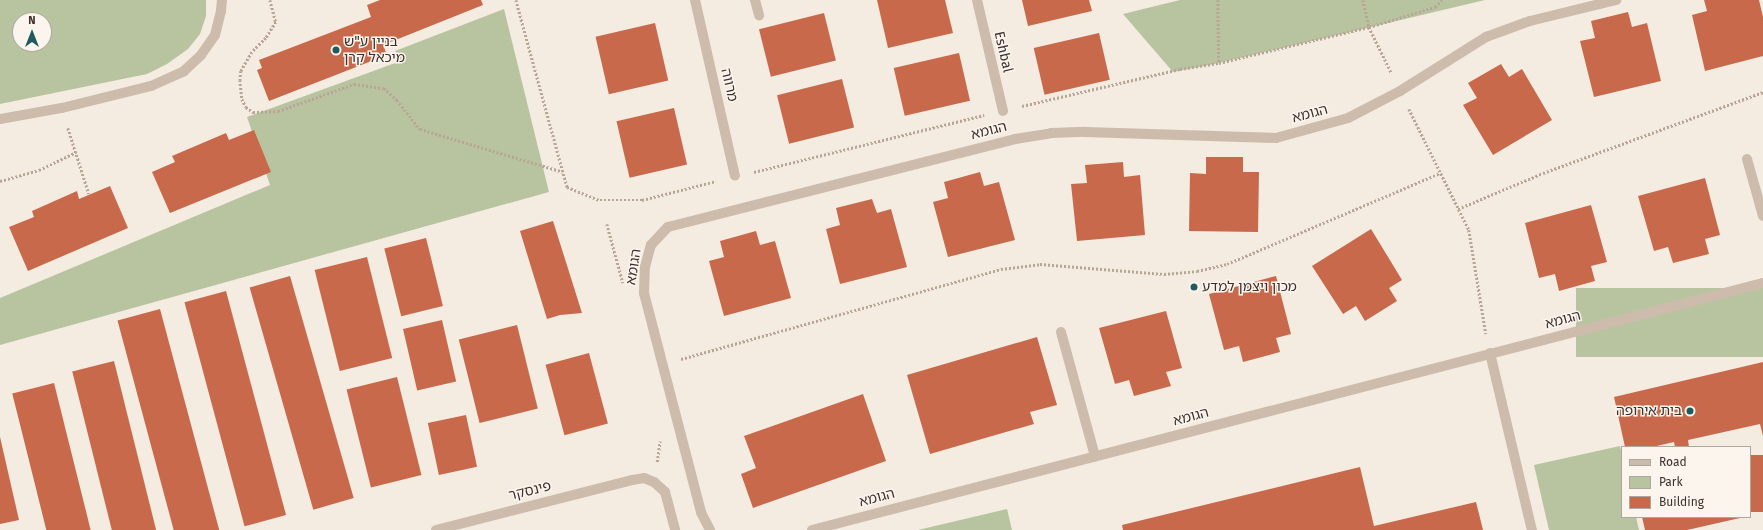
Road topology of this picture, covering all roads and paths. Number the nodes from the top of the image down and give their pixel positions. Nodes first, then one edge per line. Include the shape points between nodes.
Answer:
1 (222, 0) edge
2 (270, 0) edge
3 (516, 0) edge
4 (695, 0) edge
5 (755, 0) edge
6 (977, 0) edge
7 (1218, 0) edge
8 (1363, 0) edge
9 (1442, 0) edge
10 (1616, 0) edge
11 (759, 15) dead end
12 (1369, 27) junction
13 (1219, 63) junction
14 (1400, 91) junction
15 (1763, 92) edge
16 (62, 108) junction
17 (1003, 111) junction
18 (0, 119) edge
19 (76, 152) junction
20 (1747, 159) dead end
21 (563, 172) junction
22 (1440, 173) junction
23 (735, 176) junction
24 (0, 181) edge
25 (89, 194) dead end
26 (1458, 209) junction
27 (1763, 216) edge
28 (1763, 283) edge
29 (1061, 332) dead end
30 (1490, 354) junction
31 (662, 364) junction
32 (1095, 456) junction
33 (436, 530) edge
34 (675, 530) edge
35 (710, 530) edge
36 (812, 530) edge
37 (1532, 530) edge

1 - 16 street via 214,35 201,55 184,71 151,86
2 - 21 path via 276,22 266,38 252,52 241,71 242,99 246,107 253,112 278,111 354,84 384,88 420,128
3 - 21 path
4 - 23 street, מרווה
5 - 11 street
6 - 17 street, Eshbal
7 - 13 path
8 - 12 path
9 - 12 path via 1435,7
10 - 14 street, הגומא via 1530,21 1486,37
12 - 13 path
12 - 14 path
13 - 17 path via 1180,69
14 - 22 path
14 - 31 street, הגומא via 1348,118 1276,138 1051,133 1015,139 668,226 651,245 645,267 644,293
15 - 26 path via 1543,173
16 - 18 street
16 - 19 path
17 - 23 path
19 - 24 path via 39,170
19 - 25 path
20 - 27 street
21 - 23 path via 567,187 600,200 642,200
22 - 26 path
22 - 31 path via 1227,264 1197,271 1164,274 1040,264 1001,268
26 - 30 path via 1469,230
28 - 30 street, הגומא
29 - 32 street
30 - 32 street, הגומא
30 - 37 street
31 - 35 street, הגומא via 701,512
32 - 36 street, הגומא
33 - 34 street, פינסקר via 644,478 654,482 665,492

